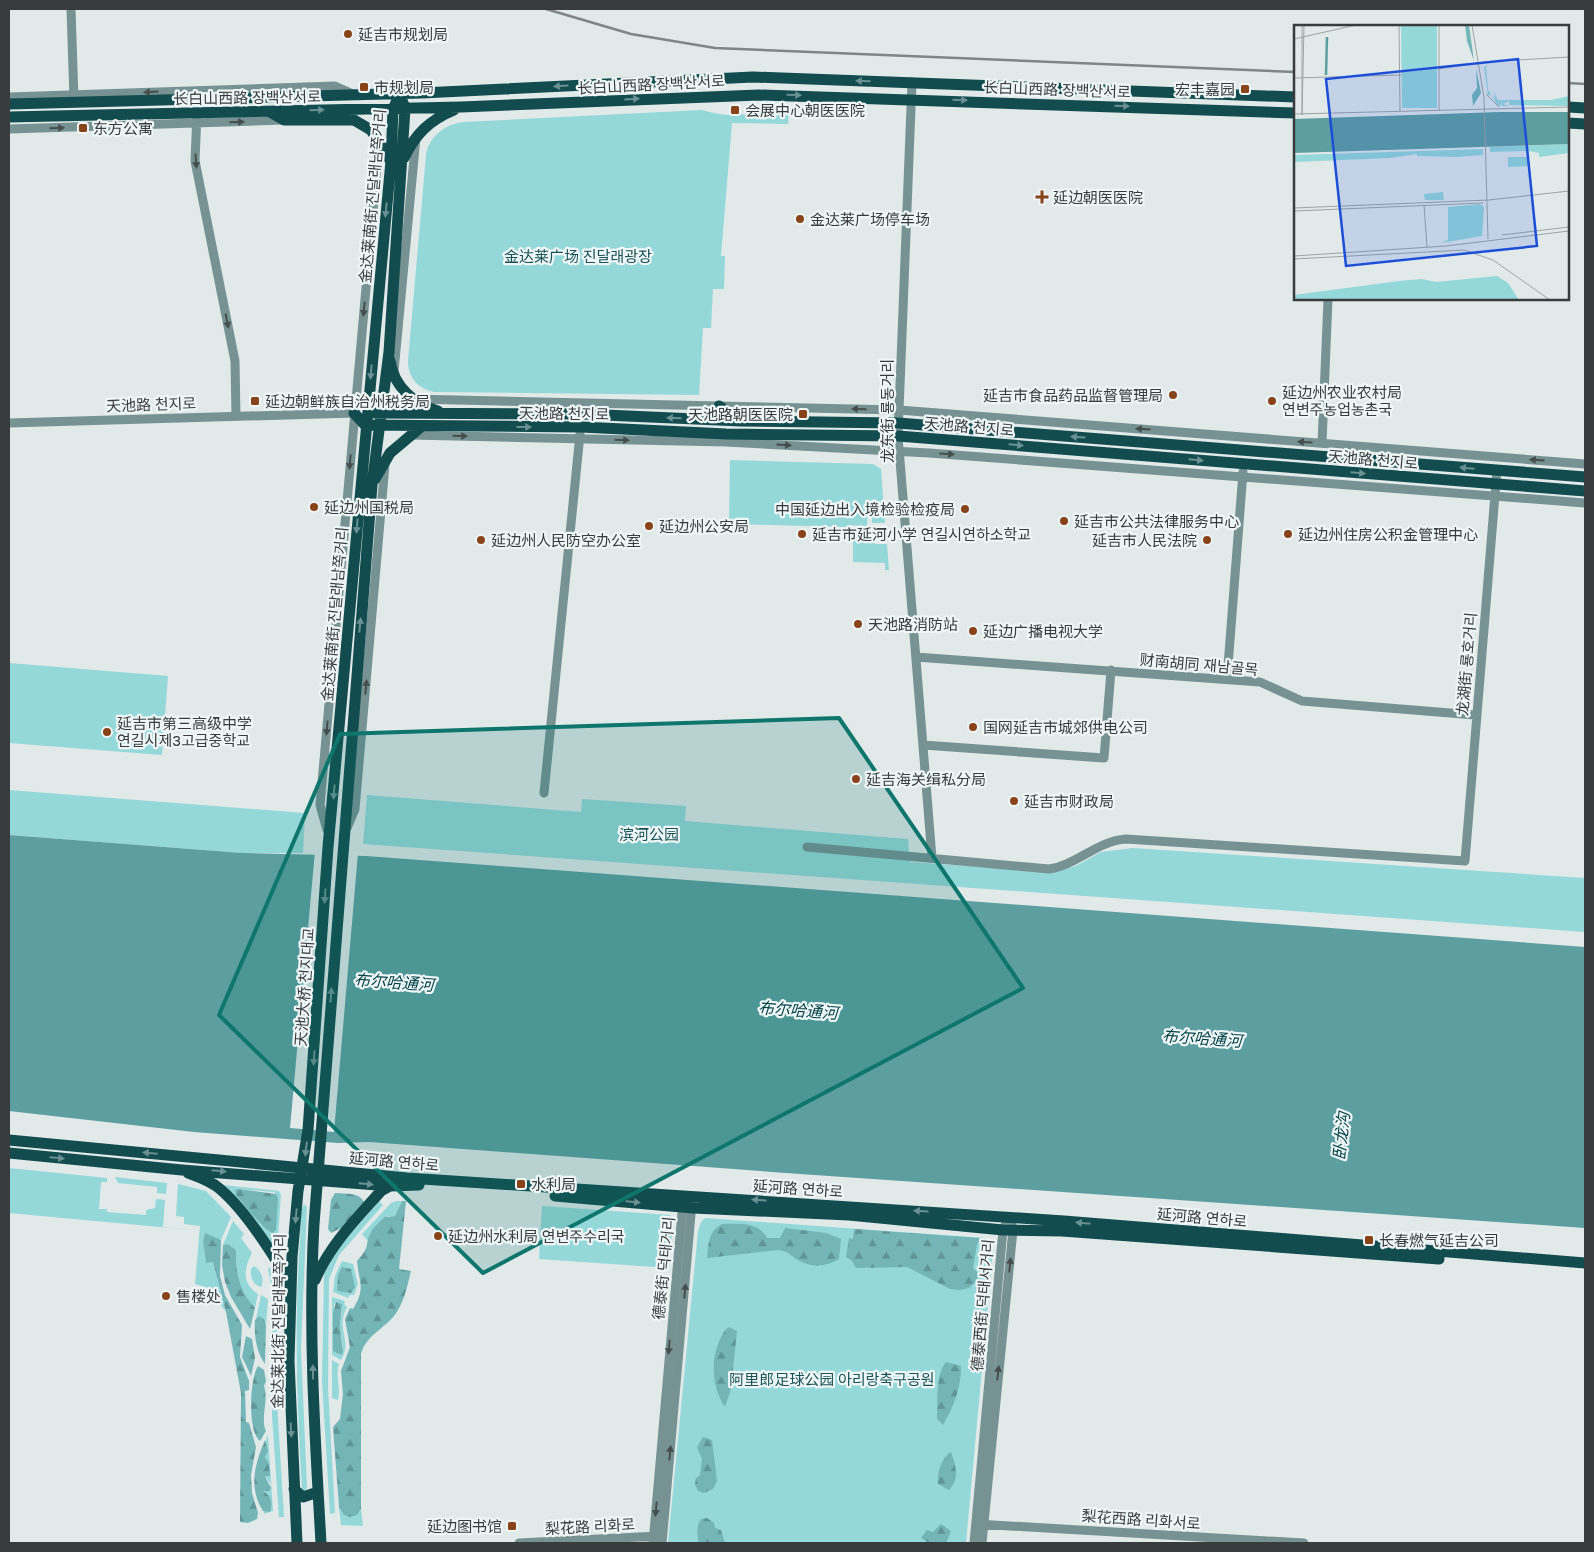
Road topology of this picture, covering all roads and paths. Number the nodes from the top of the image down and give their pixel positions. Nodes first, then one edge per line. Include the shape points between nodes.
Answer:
1 (71, 9) edge
2 (912, 82) junction
3 (460, 92) junction
4 (400, 94) junction
5 (9, 97) edge
6 (1294, 97) edge
7 (911, 98) junction
8 (74, 99) junction
9 (9, 104) edge
10 (461, 107) junction
11 (1569, 107) edge
12 (405, 108) junction
13 (1585, 108) edge
14 (393, 109) junction
15 (269, 111) junction
16 (1294, 113) edge
17 (9, 117) edge
18 (197, 118) junction
19 (284, 120) junction
20 (1569, 124) edge
21 (1585, 124) edge
22 (9, 129) edge
23 (416, 137) junction
24 (379, 138) junction
25 (396, 161) junction
26 (1328, 300) edge
27 (389, 352) junction
28 (394, 374) junction
29 (412, 399) junction
30 (719, 406) junction
31 (899, 410) junction
32 (354, 413) junction
33 (367, 413) junction
34 (451, 414) junction
35 (582, 414) junction
36 (236, 416) junction
37 (379, 419) junction
38 (740, 420) junction
39 (9, 423) edge
40 (898, 423) junction
41 (365, 425) junction
42 (422, 426) junction
43 (580, 433) junction
44 (411, 435) junction
45 (898, 436) junction
46 (1322, 443) junction
47 (899, 452) junction
48 (385, 461) junction
49 (1244, 463) junction
50 (1585, 464) edge
51 (1497, 470) junction
52 (1243, 476) junction
53 (1585, 477) edge
54 (1496, 484) junction
55 (372, 485) junction
56 (1585, 491) edge
57 (1495, 496) junction
58 (1585, 503) edge
59 (916, 657) junction
60 (1111, 670) junction
61 (1228, 679) junction
62 (1475, 716) junction
63 (923, 745) junction
64 (544, 793) dead end
65 (329, 842) junction
66 (343, 843) junction
67 (807, 847) dead end
68 (932, 858) junction
69 (308, 1130) joint
70 (9, 1140) edge
71 (9, 1153) edge
72 (182, 1170) junction
73 (302, 1173) junction
74 (318, 1174) junction
75 (390, 1186) junction
76 (690, 1196) junction
77 (689, 1207) junction
78 (1009, 1218) junction
79 (1008, 1230) junction
80 (1585, 1263) edge
81 (1585, 1270) edge
82 (312, 1286) junction
83 (291, 1289) junction
84 (294, 1489) junction
85 (318, 1492) junction
86 (980, 1524) junction
87 (658, 1540) edge
88 (297, 1543) edge
89 (321, 1543) edge
90 (519, 1543) edge
91 (974, 1543) edge
92 (982, 1543) edge
93 (1304, 1543) edge

1 - 8 street
2 -> 3 main road, 长白山西路 장백산서로 via 733,78
2 - 6 main road, 长白山西路 장백산서로
2 - 7 street, 龙东街 룡동거리
3 - 4 main road, 长白山西路 장백산서로
3 - 10 main road
4 -> 8 main road, 长白山西路 장백산서로
4 - 12 main road, 金达莱南街 진달래남쪽거리
4 - 14 main road, 金达莱南街 진달래남쪽거리
5 - 8 street, 长白山西路 장백산서로
10 -> 7 main road, 长白山西路 장백산서로 via 750,95
7 -> 16 main road, 长白山西路 장백산서로
7 - 31 street, 龙东街 룡동거리
8 - 9 main road, 长白山西路 장백산서로
10 - 12 main road, 长白山西路 장백산서로
10 - 23 main road via 433,120
11 - 13 main road
12 - 14 main road, 长白山西路 장백산서로
12 - 25 main road, 金达莱南街 진달래남쪽거리
15 -> 14 main road, 长白山西路 장백산서로
14 - 25 main road, 金达莱南街 진달래남쪽거리
15 - 18 main road, 长白山西路 장백산서로
15 - 19 main road
17 - 18 main road, 长白山西路 장백산서로
18 -> 19 street, 长白山西路 장백산서로
22 -> 18 street, 长白山西路 장백산서로
18 -> 36 street via 195,161 235,361
19 - 24 main road via 354,120 364,124
20 - 21 main road
23 - 25 main road
23 - 28 street
24 - 25 main road
24 -> 32 street, 金达莱南街 진달래남쪽거리
25 - 27 main road, 金达莱南街 진달래남쪽거리
25 -> 33 main road, 金达莱南街 진달래남쪽거리
26 - 46 street
27 - 28 main road
27 - 37 main road, 金达莱南街 진달래남쪽거리
28 - 29 main road
29 - 30 street, 天池路 천지로
29 - 34 main road via 431,409
31 -> 30 street, 天池路 천지로
30 - 38 main road
31 - 40 street, 龙东街 룡동거리
46 -> 31 street, 天池路 천지로
32 - 33 main road, 天池路 천지로
32 - 36 street, 天池路 천지로
32 - 41 main road
32 -> 65 street, 金达莱南街 진달래남쪽거리 via 320,805
33 - 37 main road, 天池路 천지로
33 - 41 main road, 金达莱南街 진달래남쪽거리
34 - 35 main road, 天池路 천지로
34 - 37 main road, 天池路 천지로
38 -> 35 main road, 天池路 천지로
35 - 43 street
36 - 39 street, 天池路 천지로
37 - 41 main road, 天池路 천지로
37 - 42 main road, 天池路 천지로
37 - 55 main road, 金达莱南街 진달래남쪽거리
38 - 40 main road, 天池路 천지로
40 - 45 street, 龙东街 룡동거리
51 -> 40 main road, 天池路 천지로
41 -> 65 main road, 金达莱南街 진달래남쪽거리
42 -> 43 main road, 天池路 천지로
42 - 44 main road
44 -> 43 street, 天池路 천지로
43 - 45 main road, 天池路 천지로
43 -> 47 street, 天池路 천지로
43 - 64 street
44 - 48 main road
45 - 47 street, 龙东街 룡동거리
45 -> 49 main road, 天池路 천지로
50 -> 46 street, 天池路 천지로
47 -> 52 street, 天池路 천지로
47 - 59 street, 龙东街 룡동거리
48 - 55 main road
66 -> 48 street via 355,809
49 - 52 street
49 -> 54 main road, 天池路 천지로
51 - 53 main road, 天池路 천지로
51 - 54 street, 龙湖街 룡호거리
52 - 57 street, 天池路 천지로
52 - 61 street
54 - 56 main road, 天池路 천지로
54 - 57 street, 龙湖街 룡호거리
66 -> 55 main road, 金达莱南街 진달래남쪽거리
57 - 58 street, 天池路 천지로
57 - 62 street, 龙湖街 룡호거리
59 - 60 street, 财南胡同 재남골목
59 - 63 street, 龙东街 룡동거리
60 - 61 street, 财南胡同 재남골목
60 - 63 street via 1104,758
61 - 62 street, 财南胡同 재남골목 via 1260,682 1302,701
62 - 68 street, 龙湖街 룡호거리 via 1466,862 1126,839 1106,842 1062,865 1049,868
63 - 68 street, 龙东街 룡동거리
65 -> 69 main road, 天池大桥 천지대교
74 -> 66 main road, 天池大桥 천지대교
67 - 68 street
69 -> 73 main road, 金达莱北街 진달래북쪽거리
73 -> 70 main road, 延河路 연하로
71 -> 72 main road, 延河路 연하로
72 -> 73 main road, 延河路 연하로
72 - 83 main road via 209,1181 227,1196 277,1260
73 - 74 main road, 延河路 연하로
73 -> 83 main road, 金达莱北街 진달래북쪽거리
74 -> 75 main road, 延河路 연하로
74 - 76 main road, 延河路 연하로
74 - 82 main road
75 -> 77 main road, 延河路 연하로 via 445,1186
75 - 82 main road via 331,1248
76 - 77 street, 德泰街 덕태거리
78 -> 76 main road, 延河路 연하로
77 - 79 main road, 延河路 연하로 via 849,1215
77 - 87 street, 德泰街 덕태거리
78 - 79 street, 德泰西街 덕태서거리
80 -> 78 main road, 延河路 연하로
79 - 81 main road, 延河路 연하로 via 1062,1231
79 - 86 street, 德泰西街 덕태서거리
85 -> 82 main road
83 -> 84 main road, 金达莱北街 진달래북쪽거리 via 289,1361
84 - 85 main road via 303,1497
84 - 88 main road, 金达莱北街 진달래북쪽거리
85 - 89 main road
86 - 91 street, 德泰西街 덕태서거리
86 - 92 street, 德泰西街 덕태서거리
86 - 93 street, 梨花西路 리화서로
87 - 90 street, 梨花路 리화로

